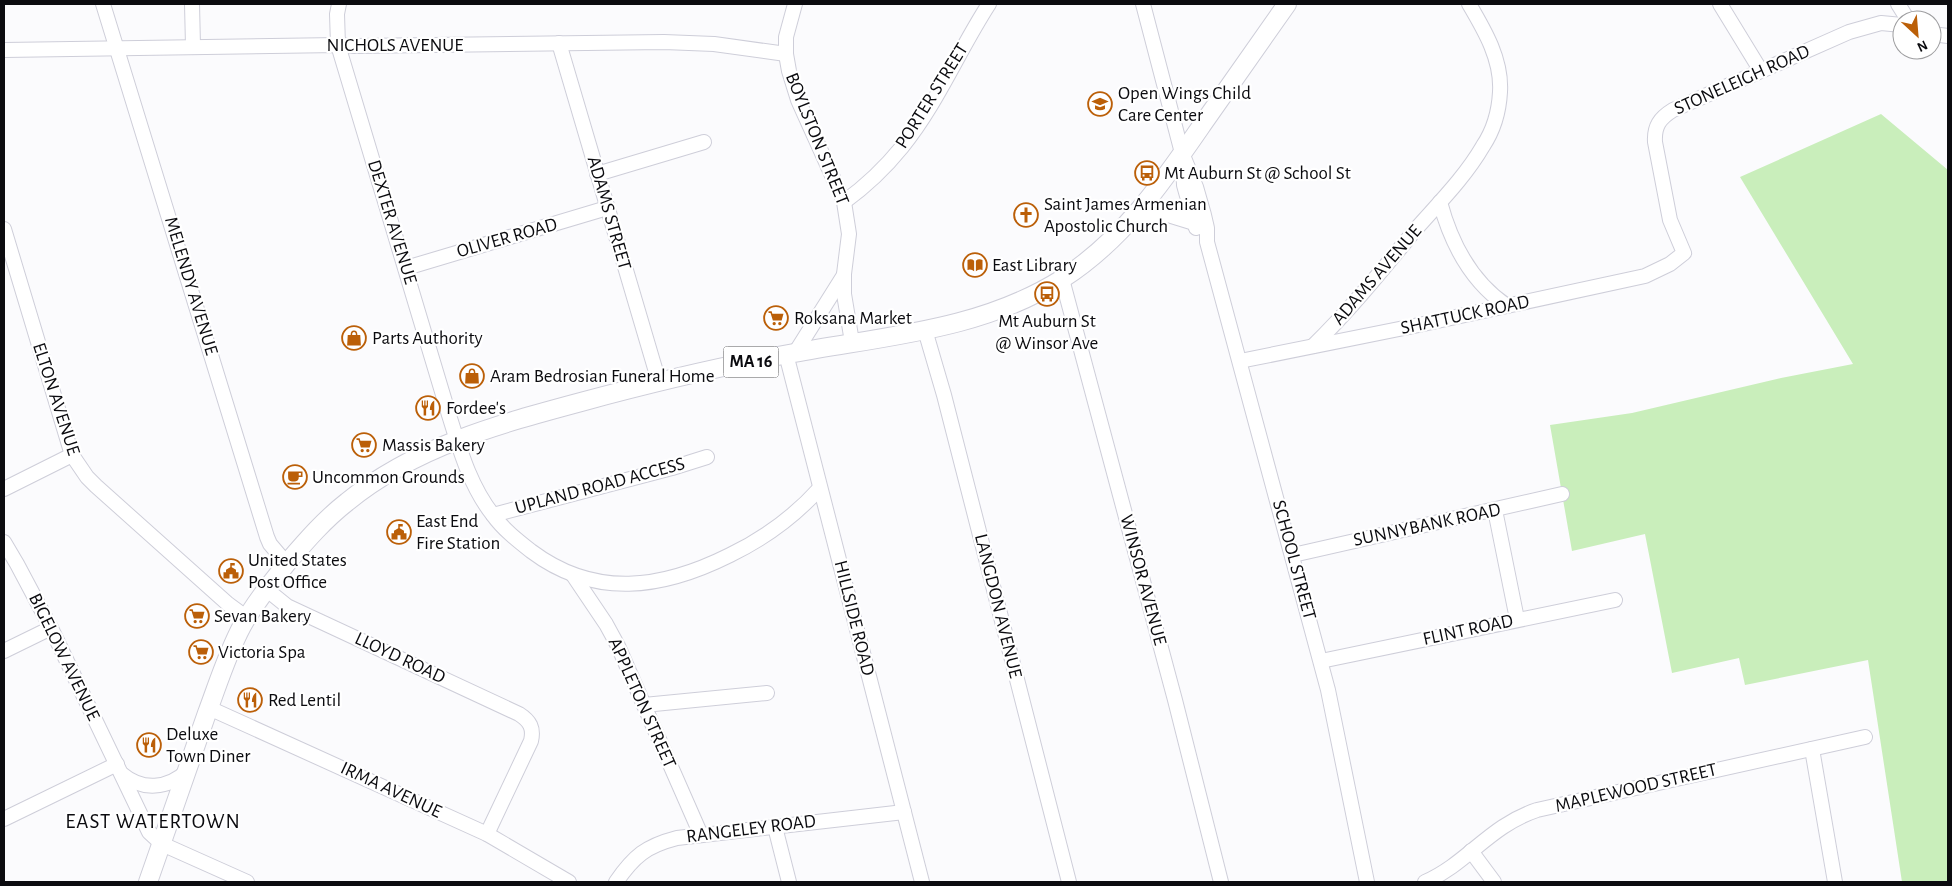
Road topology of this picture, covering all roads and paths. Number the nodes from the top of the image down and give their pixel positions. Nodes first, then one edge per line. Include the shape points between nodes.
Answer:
1 (103, 4) edge
2 (192, 4) edge
3 (339, 4) edge
4 (795, 4) edge
5 (990, 4) edge
6 (1143, 4) edge
7 (1287, 4) edge
8 (1469, 4) edge
9 (1720, 4) edge
10 (1892, 24) edge
11 (559, 43) junction
12 (338, 44) junction
13 (192, 46) junction
14 (117, 47) junction
15 (4, 50) edge
16 (786, 54) junction
17 (1761, 71) junction
18 (704, 142) dead end
19 (1182, 153) junction
20 (597, 174) junction
21 (844, 202) junction
22 (1440, 202) junction
23 (607, 208) junction
24 (1136, 216) junction
25 (1194, 221) junction
26 (4, 229) edge
27 (1207, 242) junction
28 (1684, 253) joint
29 (406, 268) junction
30 (844, 274) junction
31 (1062, 279) junction
32 (1507, 306) junction
33 (925, 330) junction
34 (852, 342) junction
35 (1313, 346) junction
36 (791, 354) junction
37 (1240, 361) junction
38 (659, 382) junction
39 (457, 440) junction
40 (72, 455) junction
41 (707, 457) dead end
42 (820, 488) junction
43 (4, 489) edge
44 (1562, 494) dead end
45 (1495, 510) junction
46 (493, 515) junction
47 (4, 542) edge
48 (1293, 555) junction
49 (287, 564) junction
50 (573, 575) junction
51 (266, 589) junction
52 (1615, 600) dead end
53 (247, 618) junction
54 (1518, 619) junction
55 (51, 628) junction
56 (4, 651) edge
57 (1321, 661) junction
58 (767, 693) dead end
59 (644, 705) junction
60 (209, 708) junction
61 (1865, 737) dead end
62 (1812, 749) junction
63 (120, 769) junction
64 (187, 771) junction
65 (904, 812) junction
66 (4, 819) edge
67 (775, 827) junction
68 (487, 834) junction
69 (701, 835) junction
70 (162, 844) junction
71 (1471, 851) junction
72 (148, 882) edge
73 (247, 882) edge
74 (569, 882) edge
75 (616, 882) edge
76 (789, 882) edge
77 (922, 882) edge
78 (1069, 882) edge
79 (1221, 882) edge
80 (1368, 882) edge
81 (1425, 882) edge
82 (1494, 882) edge
83 (1835, 882) edge

1 - 14 street, MELENDY AVENUE
2 - 13 street
3 - 12 street, DEXTER AVENUE
4 - 16 street, BOYLSTON STREET via 786,37
5 - 21 street, PORTER STREET via 903,146 874,178
6 - 19 street, SCHOOL STREET
7 - 19 main road, MA 16
8 - 22 street, ADAMS AVENUE via 1495,58 1499,75 1498,101 1484,145
9 - 17 street
10 - 17 street, STONELEIGH ROAD via 1866,26
11 - 12 street, NICHOLS AVENUE
11 - 16 street, NICHOLS AVENUE via 714,44
11 - 20 street, ADAMS STREET
12 - 13 street, NICHOLS AVENUE
12 - 29 street, DEXTER AVENUE
13 - 14 street, NICHOLS AVENUE
14 - 15 street, NICHOLS AVENUE
14 - 49 street, MELENDY AVENUE via 267,537
16 - 21 street, BOYLSTON STREET via 798,100
17 - 28 street, STONELEIGH ROAD via 1673,110 1658,123 1654,132 1670,220
18 - 20 street
19 - 24 main road, MA 16
19 - 25 street, SCHOOL STREET via 1184,185
19 - 27 street, SCHOOL STREET via 1196,187 1207,228
20 - 23 street, ADAMS STREET
21 - 30 street, BOYLSTON STREET via 848,234
22 - 32 street, ADAMS AVENUE via 1447,227 1467,266 1494,297
22 - 35 street, ADAMS AVENUE
23 - 29 street, OLIVER ROAD
23 - 38 street, ADAMS STREET
24 - 25 main road via 1168,213
24 - 31 main road, MA 16 via 1096,254
25 - 27 street, SCHOOL STREET
26 - 40 street, ELTON AVENUE
27 - 37 street, SCHOOL STREET
28 - 32 street, SHATTUCK ROAD via 1645,276
29 - 39 street, DEXTER AVENUE
30 - 34 street, BOYLSTON STREET
30 - 36 street, BOYLSTON STREET
31 - 33 main road, MA 16 via 1001,310
31 - 79 street, WINSOR AVENUE
32 - 35 street, SHATTUCK ROAD
33 - 34 main road, MA 16
33 - 78 street, LANGDON AVENUE
34 - 36 main road, MA 16
35 - 37 street, SHATTUCK ROAD
36 - 38 main road, MA 16
36 - 42 street, HILLSIDE ROAD
37 - 48 street, SCHOOL STREET
38 - 39 main road, MA 16 via 555,409
39 - 46 street, DEXTER AVENUE via 474,485
39 - 49 main road, MA 16 via 411,459 360,491 329,517
40 - 43 street
40 - 53 street, ELTON AVENUE via 87,478
41 - 46 street, UPLAND ROAD ACCESS
42 - 50 street, DEXTER AVENUE via 775,529 695,571 633,584 611,584
42 - 65 street, HILLSIDE ROAD
44 - 45 street, SUNNYBANK ROAD
45 - 48 street, SUNNYBANK ROAD
45 - 54 street
46 - 50 street, DEXTER AVENUE via 534,553
47 - 55 street, BIGELOW AVENUE
48 - 57 street, SCHOOL STREET
49 - 51 main road, MA 16
50 - 59 street, APPLETON STREET via 606,624
51 - 53 main road, MA 16
51 - 68 street, LLOYD ROAD via 287,606 527,719 532,727 531,741
52 - 54 street, FLINT ROAD
53 - 60 main road, MA 16 via 234,641
54 - 57 street, FLINT ROAD
55 - 56 street
55 - 63 street, BIGELOW AVENUE
57 - 80 street, SCHOOL STREET
58 - 59 street
59 - 69 street, APPLETON STREET
60 - 64 main road, MA 16
60 - 68 street, IRMA AVENUE
61 - 62 street, MAPLEWOOD STREET
62 - 71 street, MAPLEWOOD STREET via 1537,810 1506,823
62 - 83 street
63 - 64 street via 138,784 156,786 175,780
63 - 66 street
63 - 70 street, BIGELOW AVENUE via 146,827
64 - 70 main road, MA 16
65 - 67 street, RANGELEY ROAD
65 - 77 street, HILLSIDE ROAD
67 - 69 street, RANGELEY ROAD
67 - 76 street
68 - 74 street, IRMA AVENUE
69 - 75 street, RANGELEY ROAD via 651,846 629,864
70 - 72 main road, MA 16
70 - 73 street
71 - 81 street, MAPLEWOOD STREET via 1445,872
71 - 82 street

